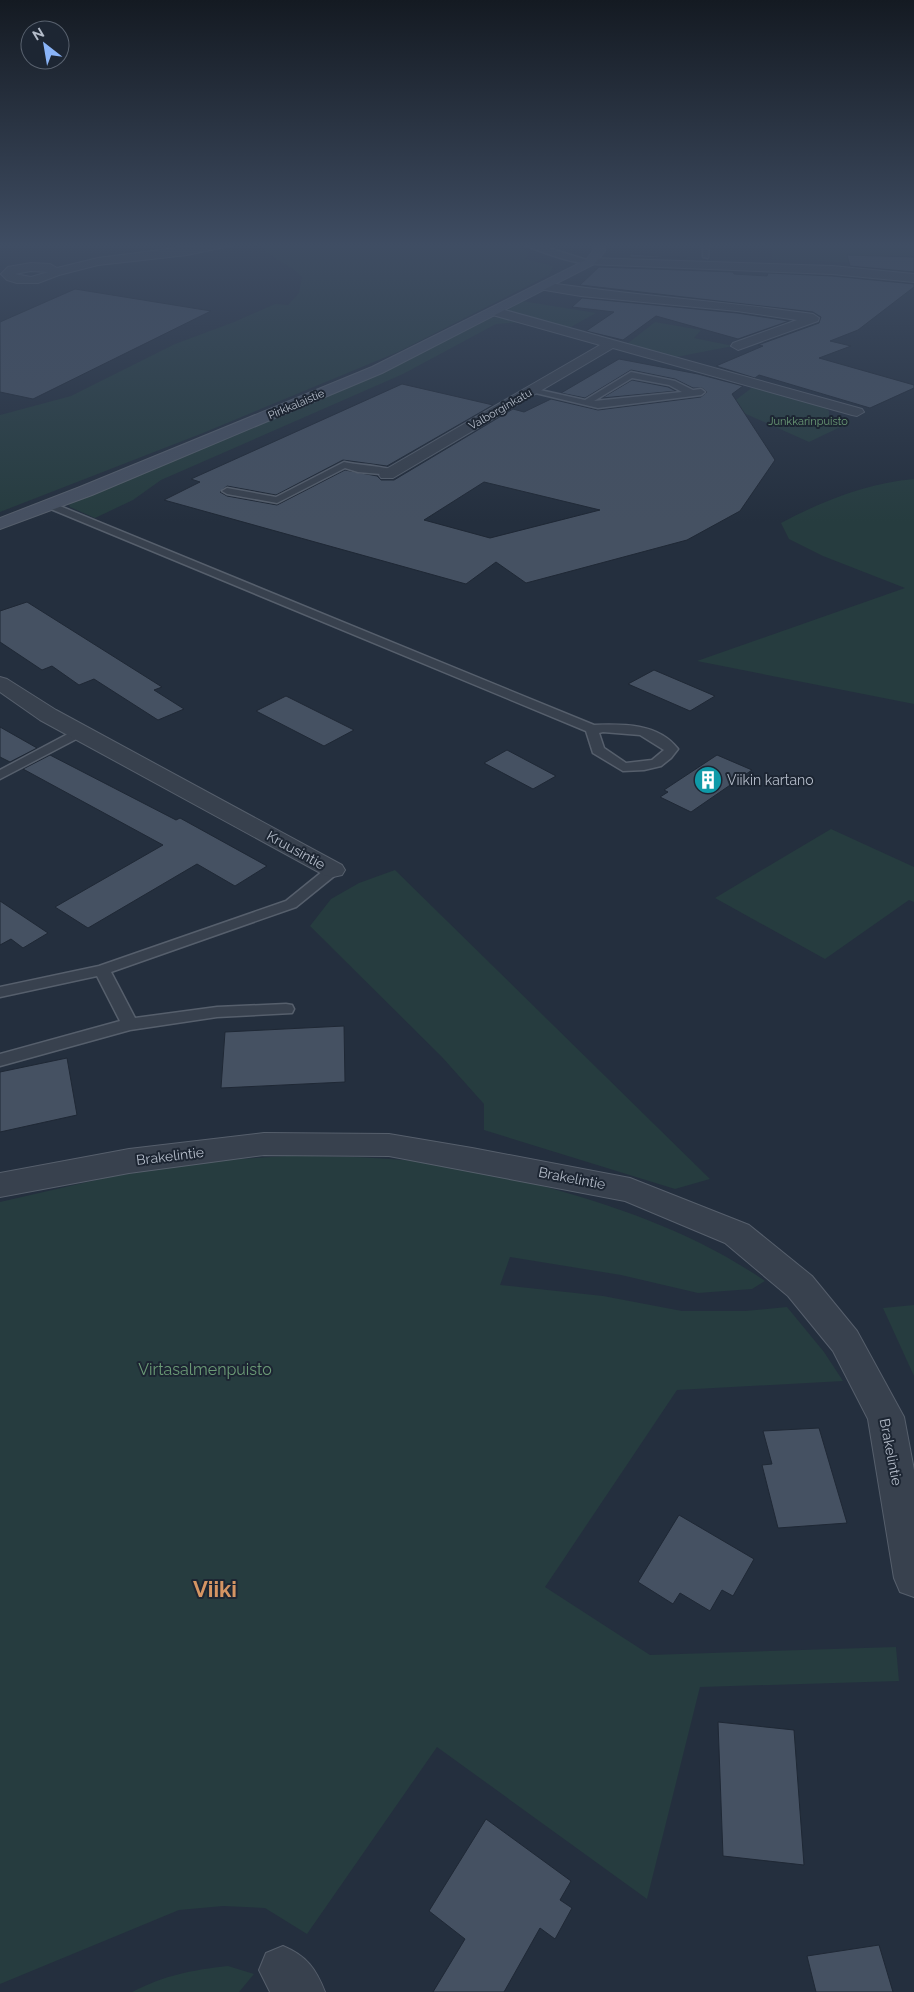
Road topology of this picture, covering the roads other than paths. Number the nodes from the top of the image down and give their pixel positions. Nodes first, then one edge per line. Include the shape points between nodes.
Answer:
1 (446, 336) edge
2 (582, 336) edge
3 (765, 336) edge
4 (612, 344) junction
5 (738, 346) dead end
6 (531, 391) junction
7 (585, 403) junction
8 (857, 412) dead end
9 (390, 473) joint
10 (227, 491) dead end
11 (50, 505) junction
12 (0, 524) edge
13 (0, 683) edge
14 (592, 729) junction
15 (79, 732) junction
16 (0, 775) edge
17 (333, 870) joint
18 (102, 970) junction
19 (0, 992) edge
20 (286, 1009) dead end
21 (130, 1024) junction
22 (0, 1060) edge
23 (0, 1185) edge
24 (914, 1578) edge

1 - 11 street, Pirkkalaistie via 377,370
2 - 4 street
3 - 5 street
4 - 6 street, Valborginkatu
4 - 8 street
6 - 7 lane
6 - 9 street, Valborginkatu
7 - 7 lane via 613,404 696,392 672,383 631,375
9 - 10 lane via 344,465 277,500
11 - 12 street, Pirkkalaistie
11 - 14 lane
13 - 15 street, Kruusintie
14 - 14 lane via 598,750 623,767 656,764 665,759 671,749 648,732
15 - 16 lane
15 - 17 street, Kruusintie
17 - 18 lane, Kruusintie via 291,904
18 - 19 lane, Kruusintie
18 - 21 lane
20 - 21 lane via 217,1012
21 - 22 lane
23 - 24 street, Brakelintie via 128,1161 264,1144 389,1145 630,1190 737,1234 800,1286 845,1341 886,1417

